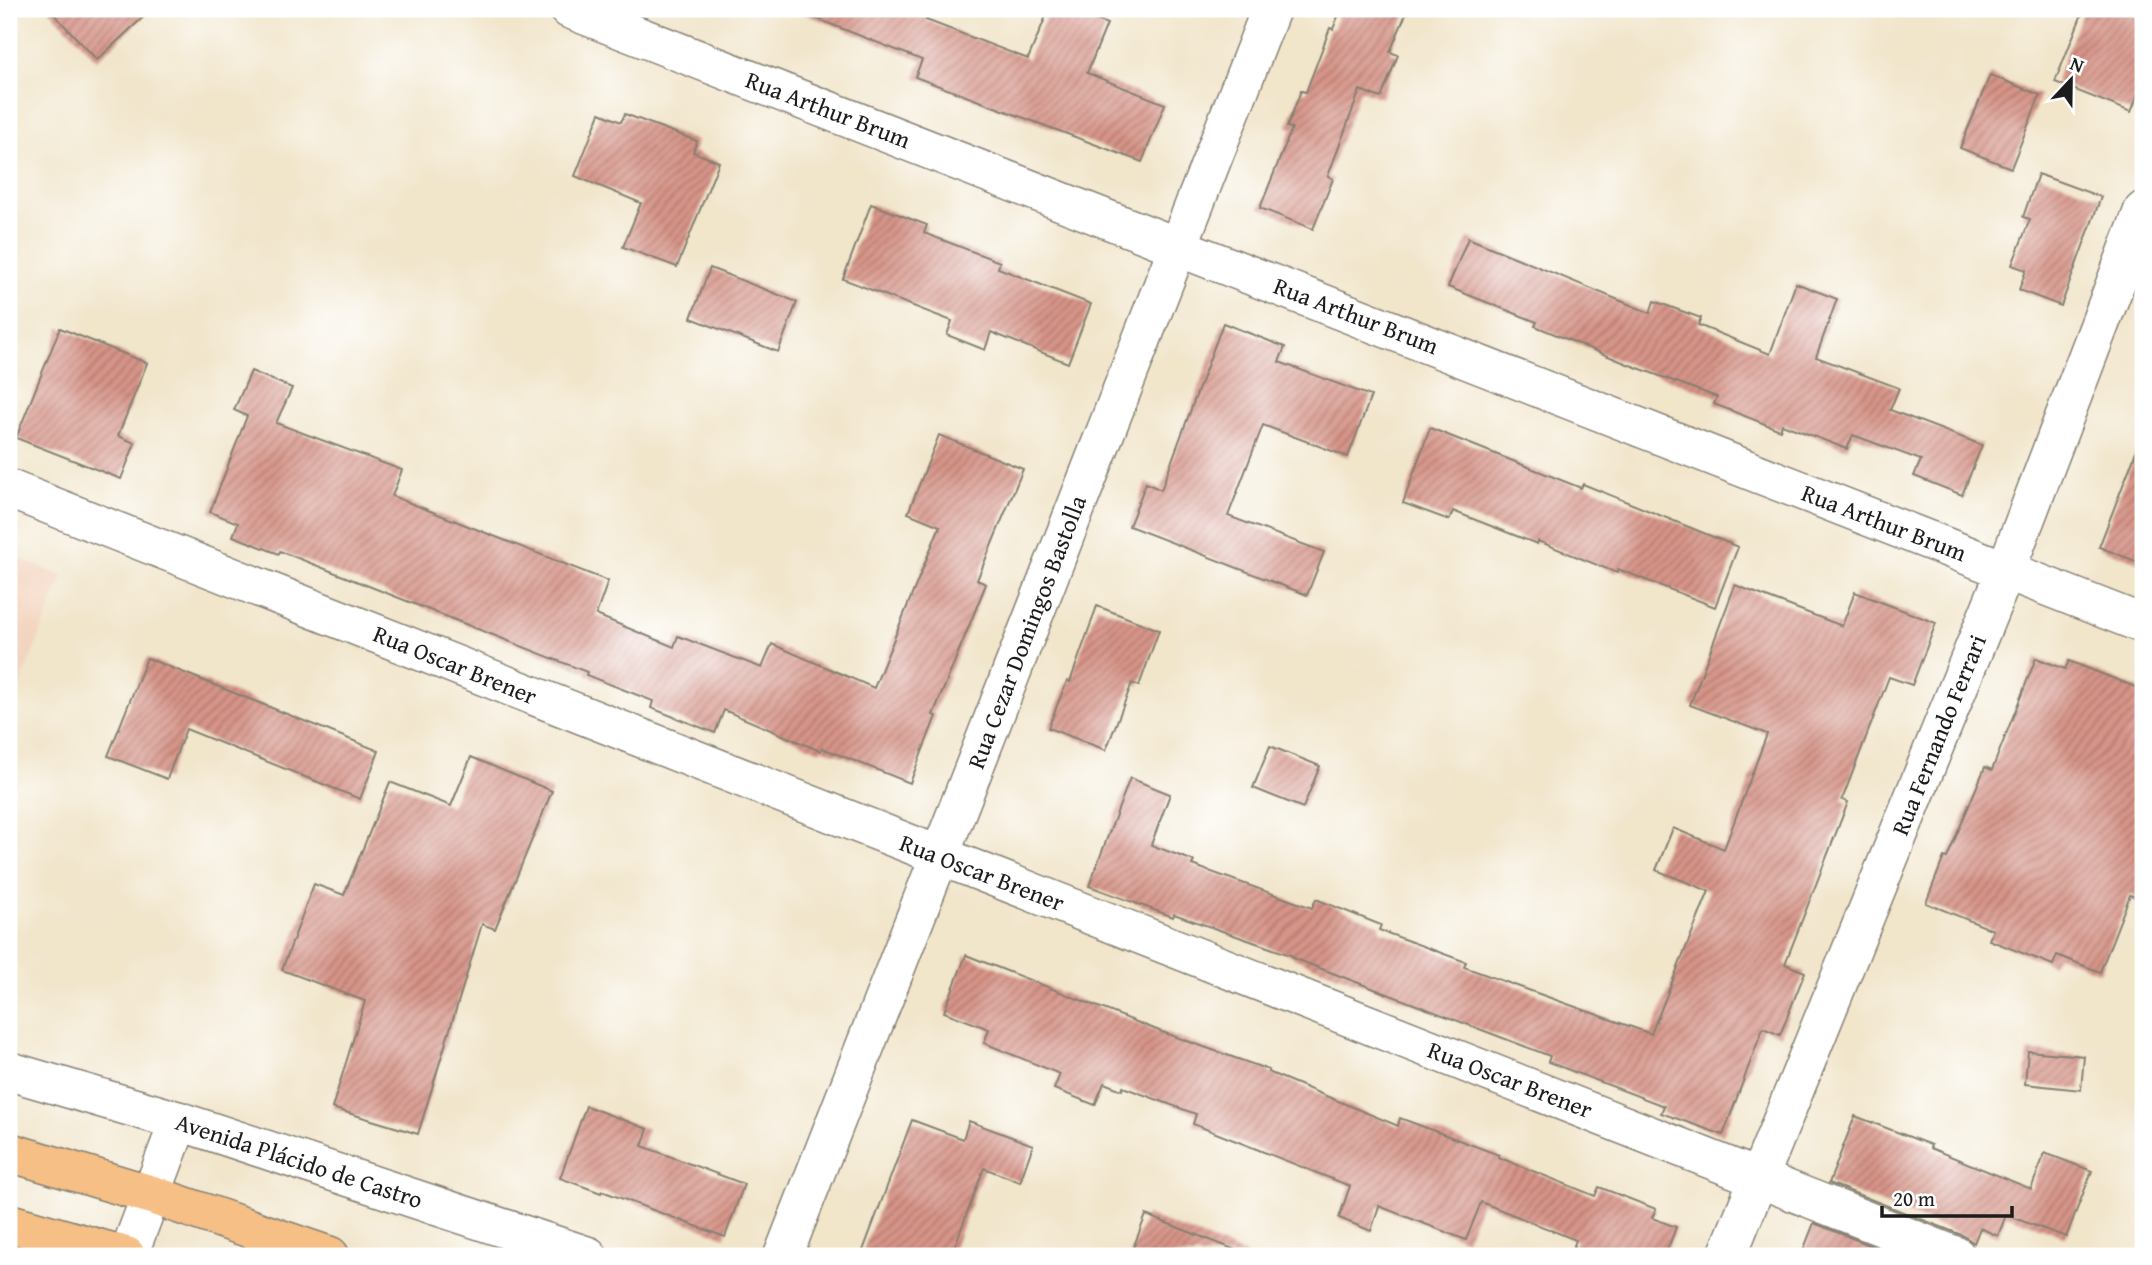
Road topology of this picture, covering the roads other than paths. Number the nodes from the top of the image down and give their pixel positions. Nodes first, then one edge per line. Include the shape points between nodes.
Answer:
1 (569, 9) edge
2 (1272, 9) edge
3 (2143, 211) edge
4 (1178, 247) junction
5 (9, 489) edge
6 (2006, 570) junction
7 (2143, 624) edge
8 (940, 856) junction
9 (9, 1071) edge
10 (179, 1121) junction
11 (9, 1152) edge
12 (1757, 1178) junction
13 (152, 1195) junction
14 (9, 1223) edge
15 (127, 1256) edge
16 (330, 1256) edge
17 (588, 1256) edge
18 (783, 1256) edge
19 (1727, 1256) edge
20 (1956, 1256) edge

1 - 4 street, Rua Arthur Brum
2 - 4 street, Rua Cezar Domingos Bastolla
3 - 6 street, Rua Fernando Ferrari
4 - 6 street, Rua Arthur Brum
4 - 8 street, Rua Cezar Domingos Bastolla
5 - 8 street, Rua Oscar Brener
6 - 7 street, Rua Arthur Brum
6 - 12 street, Rua Fernando Ferrari
8 - 12 street, Rua Oscar Brener
8 - 18 street, Rua Cezar Domingos Bastolla
9 - 10 street, Avenida Plácido de Castro
10 - 13 street
10 - 17 street, Avenida Plácido de Castro
11 - 13 main road
12 - 19 street, Rua Fernando Ferrari
12 - 20 street, Rua Oscar Brener
13 - 15 street
13 - 16 main road
14 - 15 main road

